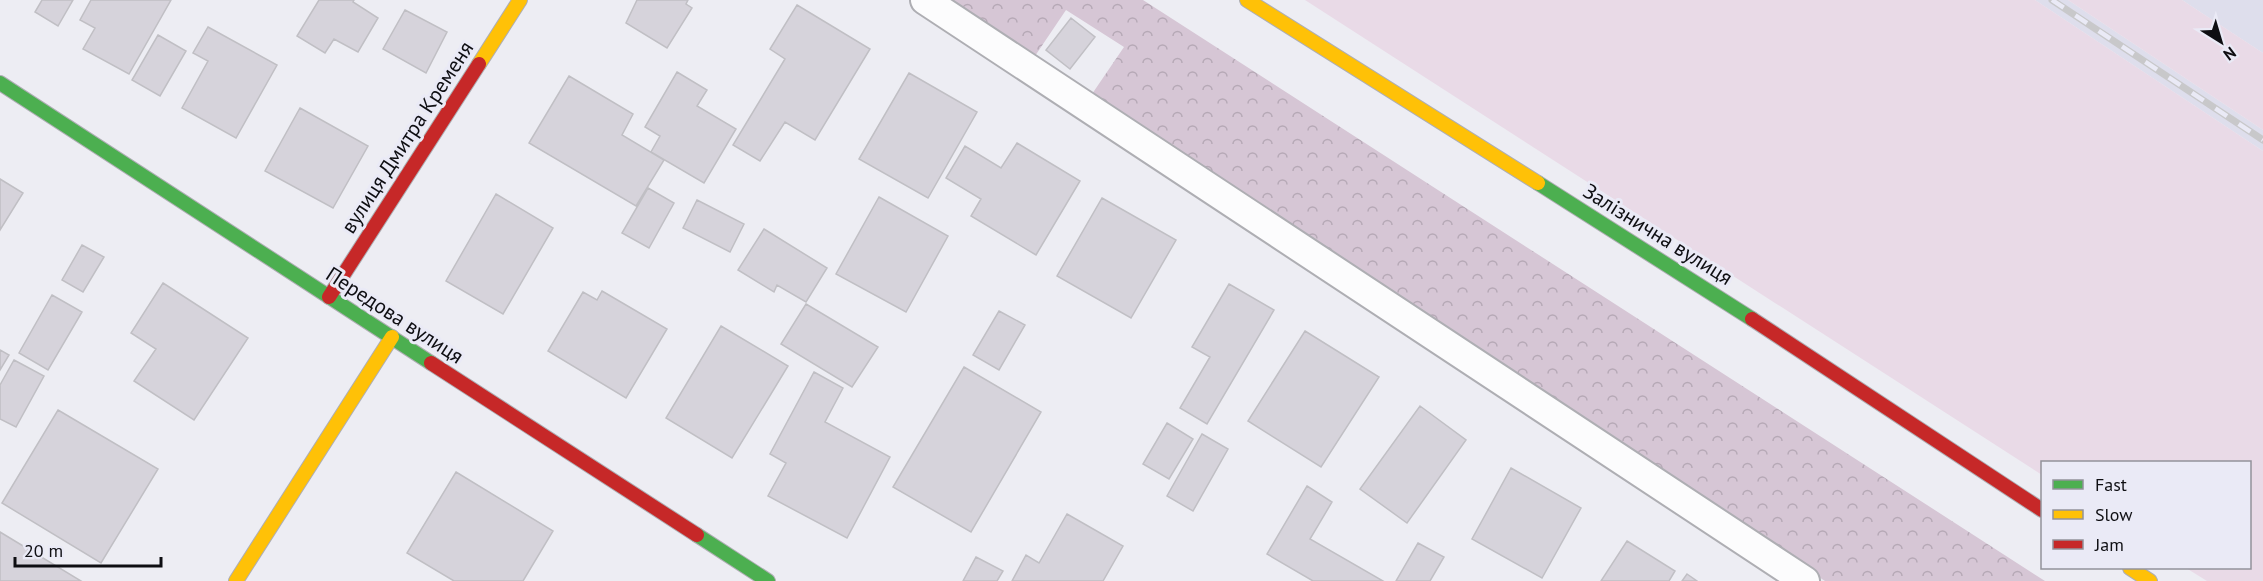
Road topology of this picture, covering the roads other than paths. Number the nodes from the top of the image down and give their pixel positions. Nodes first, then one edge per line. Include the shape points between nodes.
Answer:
1 (520, 0) edge
2 (925, 0) edge
3 (1247, 0) edge
4 (0, 83) edge
5 (329, 297) junction
6 (392, 337) junction
7 (2041, 509) edge
8 (2133, 569) edge
9 (236, 581) edge
10 (768, 581) edge
11 (1805, 581) edge
12 (2150, 581) edge

1 - 5 street, вулиця Дмитра Кременя
2 - 11 lane
3 - 7 street, Залізнична вулиця via 1704,288
4 - 5 street, Передова вулиця
5 - 6 street, Передова вулиця
6 - 9 street
6 - 10 street, Передова вулиця
8 - 12 street

